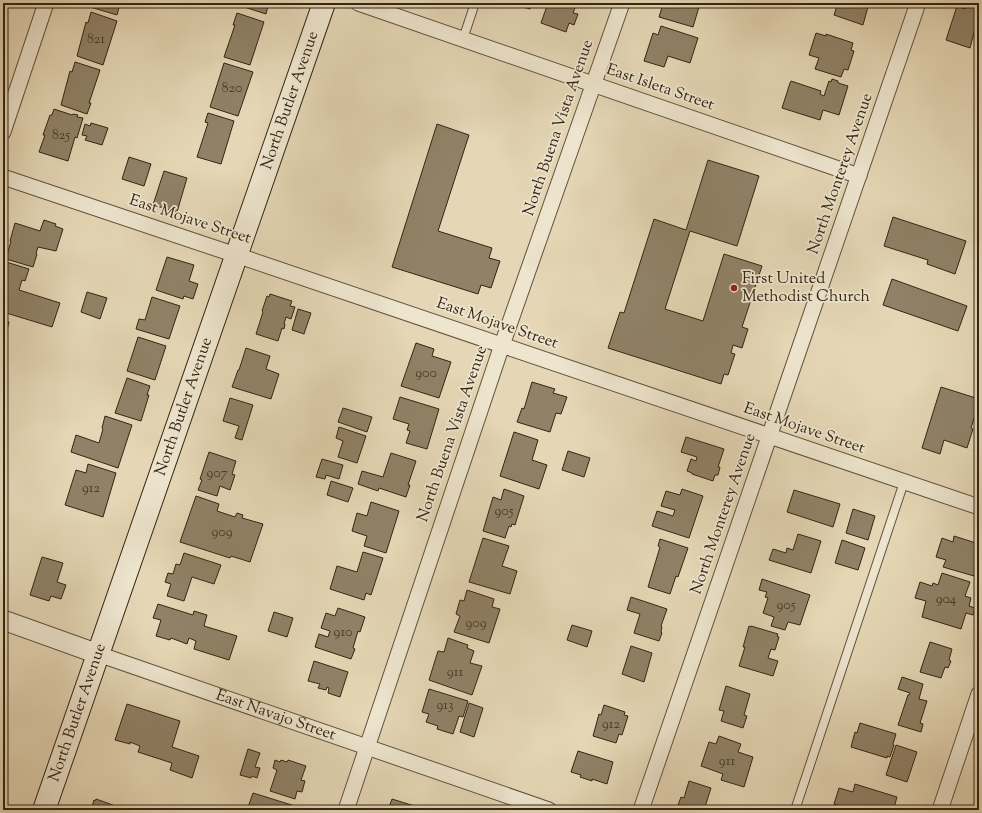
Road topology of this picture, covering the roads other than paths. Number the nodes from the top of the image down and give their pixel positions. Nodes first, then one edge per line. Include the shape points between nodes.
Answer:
1 (46, 3) edge
2 (324, 3) edge
3 (358, 3) edge
4 (476, 3) edge
5 (622, 3) edge
6 (918, 3) edge
7 (463, 39) junction
8 (594, 84) junction
9 (3, 132) edge
10 (859, 176) junction
11 (3, 177) edge
12 (236, 255) junction
13 (502, 345) junction
14 (770, 436) junction
15 (904, 482) junction
16 (979, 507) edge
17 (3, 620) edge
18 (98, 654) junction
19 (979, 694) edge
20 (367, 747) junction
21 (44, 810) edge
22 (346, 810) edge
23 (549, 810) edge
24 (641, 810) edge
25 (795, 810) edge
26 (940, 810) edge

1 - 9 street
2 - 12 main road, North Butler Avenue
3 - 7 street, East Isleta Street
4 - 7 lane
5 - 8 street, North Buena Vista Avenue
6 - 10 street, North Monterey Avenue
7 - 8 street, East Isleta Street
8 - 10 street, East Isleta Street
8 - 13 street, North Buena Vista Avenue
10 - 14 street, North Monterey Avenue
11 - 12 street, East Mojave Street
12 - 13 street, East Mojave Street
12 - 18 main road, North Butler Avenue
13 - 14 street, East Mojave Street
13 - 20 street, North Buena Vista Avenue
14 - 15 street, East Mojave Street
14 - 24 street, North Monterey Avenue
15 - 16 street, East Mojave Street
15 - 25 lane
17 - 18 street, East Navajo Street
18 - 20 street, East Navajo Street
18 - 21 main road, North Butler Avenue
19 - 26 street
20 - 22 street, North Buena Vista Avenue
20 - 23 street, East Navajo Street

